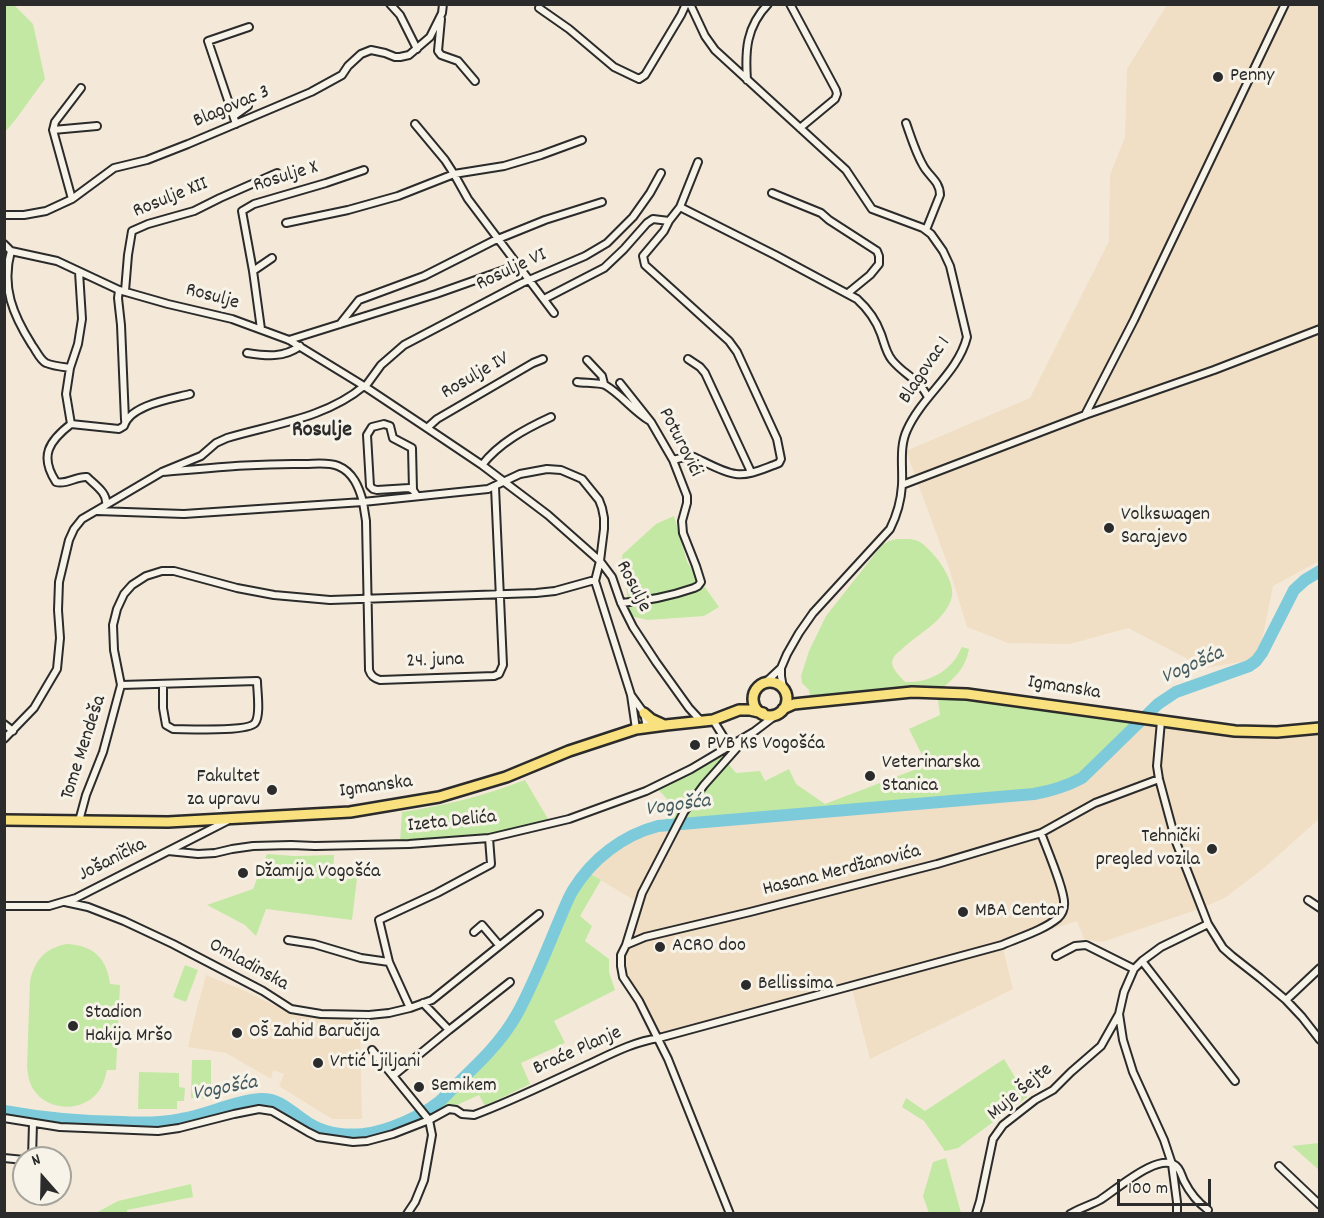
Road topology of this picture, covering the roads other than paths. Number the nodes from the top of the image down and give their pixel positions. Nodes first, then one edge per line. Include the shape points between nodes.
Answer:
1 (390, 4) edge
2 (443, 4) edge
3 (688, 4) edge
4 (768, 4) edge
5 (790, 4) edge
6 (1286, 4) edge
7 (539, 8) dead end
8 (442, 13) junction
9 (249, 27) dead end
10 (417, 49) junction
11 (747, 80) junction
12 (475, 81) dead end
13 (81, 88) dead end
14 (248, 106) dead end
15 (234, 116) junction
16 (906, 123) dead end
17 (236, 124) junction
18 (415, 124) dead end
19 (97, 126) dead end
20 (800, 128) junction
21 (53, 130) junction
22 (582, 140) dead end
23 (698, 162) dead end
24 (364, 170) dead end
25 (277, 173) dead end
26 (661, 173) dead end
27 (454, 174) junction
28 (772, 194) dead end
29 (72, 199) junction
30 (602, 202) dead end
31 (680, 207) junction
32 (4, 215) edge
33 (669, 221) junction
34 (286, 223) dead end
35 (926, 230) junction
36 (498, 239) junction
37 (4, 244) edge
38 (11, 251) junction
39 (272, 258) dead end
40 (518, 265) junction
41 (253, 271) junction
42 (79, 272) junction
43 (530, 279) junction
44 (122, 291) junction
45 (848, 293) junction
46 (544, 299) junction
47 (554, 313) dead end
48 (340, 324) junction
49 (261, 329) junction
50 (1320, 330) edge
51 (289, 340) junction
52 (300, 346) junction
53 (247, 353) dead end
54 (688, 358) dead end
55 (543, 359) dead end
56 (587, 360) dead end
57 (70, 368) junction
58 (577, 382) dead end
59 (620, 382) dead end
60 (604, 384) junction
61 (364, 386) junction
62 (190, 394) dead end
63 (928, 397) junction
64 (1085, 415) junction
65 (551, 417) dead end
66 (125, 420) junction
67 (651, 422) junction
68 (71, 424) junction
69 (427, 428) junction
70 (673, 460) junction
71 (482, 465) junction
72 (162, 472) junction
73 (751, 472) junction
74 (503, 482) junction
75 (902, 485) junction
76 (495, 487) junction
77 (415, 493) junction
78 (363, 502) junction
79 (106, 505) junction
80 (97, 511) junction
81 (600, 561) junction
82 (595, 581) junction
83 (500, 595) junction
84 (368, 598) junction
85 (621, 603) junction
86 (782, 668) junction
87 (765, 683) junction
88 (121, 685) junction
89 (163, 685) junction
90 (785, 691) junction
91 (755, 693) junction
92 (631, 695) junction
93 (803, 703) junction
94 (739, 710) junction
95 (782, 711) junction
96 (644, 713) junction
97 (764, 714) junction
98 (713, 720) junction
99 (1161, 721) junction
100 (701, 722) junction
101 (4, 724) edge
102 (664, 725) junction
103 (763, 725) junction
104 (647, 727) junction
105 (1320, 728) edge
106 (636, 729) junction
107 (13, 731) junction
108 (747, 736) junction
109 (4, 739) edge
110 (723, 750) junction
111 (1159, 779) junction
112 (230, 819) junction
113 (4, 820) edge
114 (80, 821) junction
115 (1041, 833) junction
116 (489, 838) junction
117 (168, 851) junction
118 (1308, 900) dead end
119 (65, 902) junction
120 (4, 906) edge
121 (1320, 908) edge
122 (539, 914) dead end
123 (1208, 924) junction
124 (474, 932) dead end
125 (288, 940) dead end
126 (499, 945) junction
127 (626, 945) junction
128 (1056, 956) dead end
129 (1142, 961) junction
130 (389, 962) junction
131 (1320, 968) edge
132 (1134, 969) junction
133 (510, 982) dead end
134 (1286, 1000) junction
135 (423, 1003) junction
136 (410, 1008) junction
137 (1119, 1014) junction
138 (1320, 1026) edge
139 (449, 1030) junction
140 (1313, 1031) junction
141 (658, 1038) junction
142 (1320, 1040) edge
143 (372, 1050) dead end
144 (393, 1076) junction
145 (1234, 1081) dead end
146 (4, 1118) edge
147 (427, 1118) junction
148 (33, 1123) junction
149 (32, 1146) edge
150 (1172, 1164) junction
151 (1279, 1166) dead end
152 (1320, 1205) edge
153 (1208, 1210) dead end
154 (407, 1214) edge
155 (730, 1214) edge
156 (976, 1214) edge
157 (1070, 1214) edge
158 (1176, 1214) edge

1 - 10 street
2 - 8 street
3 - 7 street via 639,79 614,68
3 - 11 street via 715,50
4 - 11 street via 757,18 746,46
5 - 20 street via 837,94 836,99
6 - 64 street
8 - 10 street via 430,37
8 - 12 street via 438,51 458,61
9 - 15 street via 208,41
10 - 17 street, Blagovac 3 via 400,57 372,50 361,54 342,75
11 - 20 street
13 - 21 street
14 - 15 street
15 - 17 street
16 - 35 street via 924,167 940,190
17 - 29 street, Blagovac 3 via 147,160 114,168
18 - 27 street
19 - 21 street
20 - 35 street via 846,170 872,209
21 - 29 street
22 - 27 street via 504,166
23 - 31 street
24 - 41 street, Rosulje X via 242,211
25 - 44 street, Rosulje XII via 194,211 132,231
26 - 43 street, Rosulje VI via 633,217 607,243
27 - 34 street via 399,196
27 - 36 street
28 - 45 street via 821,213 877,251 879,264
29 - 32 street, Blagovac 3 via 46,211
30 - 36 street
31 - 33 street
31 - 45 street
33 - 46 street via 653,219 604,268
33 - 73 street via 643,260 737,352 777,439 781,459
35 - 63 street, Blagovac 1 via 950,266 967,337 957,360
36 - 40 street
36 - 48 street via 424,276 359,300
37 - 38 street
38 - 42 street via 57,261
38 - 57 street via 7,267 9,297 23,330 46,363
39 - 41 street
40 - 43 street
40 - 48 street
41 - 49 street, Rosulje X
42 - 44 street, Rosulje
42 - 57 street via 82,319
43 - 46 street
43 - 61 street, Rosulje VI via 404,345
44 - 49 street, Rosulje
44 - 66 street
45 - 63 street via 867,307 891,360 916,380
46 - 47 street
48 - 51 street
49 - 51 street, Rosulje
50 - 64 street
51 - 52 street, Rosulje
52 - 53 street via 283,355
52 - 61 street, Rosulje
54 - 73 street via 705,373
55 - 69 street, Rosulje IV via 436,419
56 - 60 street
57 - 68 street via 66,394
58 - 60 street
59 - 67 street, Poturovići
60 - 67 street
61 - 69 street, Rosulje
61 - 72 street via 330,408 227,438 201,456
62 - 66 street via 142,407
63 - 75 street, Blagovac 1 via 907,429
64 - 75 street
65 - 71 street via 499,447
66 - 68 street via 119,429
67 - 70 street, Poturovići
68 - 79 street via 51,443 47,458 50,473 60,483 87,477 104,492
69 - 71 street, Rosulje
70 - 73 street via 689,456 733,474
70 - 85 street, Poturovići via 687,496 683,533 701,582 669,596
71 - 74 street, Rosulje
72 - 78 street, 24. juna via 276,463 337,465 348,472
72 - 79 street
74 - 76 street
74 - 81 street, Rosulje
74 - 81 street via 548,469 582,478 602,508
75 - 86 street, Blagovac 1 via 890,529 813,613
76 - 77 street
76 - 83 street
77 - 77 street via 409,488 377,490 370,486 366,435 372,427 390,426 393,438 412,448
77 - 78 street
78 - 80 street via 184,514
78 - 84 street, 24. juna
79 - 80 street
80 - 107 street via 74,529 61,569 57,669 34,708
81 - 82 street
81 - 85 street, Rosulje via 612,577
82 - 83 street via 555,591
82 - 92 street
83 - 84 street
83 - 84 street, 24. juna via 503,665 498,674 380,680 369,670
84 - 88 street, Tome Mendeša via 330,600 274,595 174,571 149,574 124,594 117,609 114,650
85 - 100 street, Rosulje via 656,662
86 - 87 street
86 - 90 street, Blagovac 1
87 - 90 main road via 775,682
87 - 91 main road
88 - 89 street, Tome Mendeša
88 - 114 street, Tome Mendeša
89 - 89 street, Tome Mendeša via 166,724 173,729 240,729 257,720 256,681
90 - 93 main road via 790,698
90 - 95 main road via 787,700
91 - 94 main road, Igmanska
91 - 97 main road via 755,705
92 - 96 street
92 - 106 street
93 - 95 main road, Igmanska
93 - 99 main road, Igmanska via 912,692 947,693
94 - 97 main road, Igmanska
94 - 98 main road, Igmanska
95 - 97 main road
95 - 103 street, Izeta Delića
96 - 102 main road
96 - 104 street
97 - 103 street
98 - 100 main road, Igmanska
98 - 110 street via 723,736
99 - 105 main road, Igmanska via 1251,732
99 - 111 street
100 - 102 main road, Igmanska
101 - 107 street
102 - 104 main road, Igmanska
103 - 108 street, Izeta Delića
104 - 106 main road, Igmanska
106 - 112 main road, Igmanska via 439,797 350,812
107 - 109 street
108 - 110 street, Izeta Delića
108 - 127 street via 684,812 642,893
110 - 116 street, Izeta Delića via 646,791 568,819
111 - 115 street, Hasana Merdžanovića via 1095,803
111 - 123 street via 1176,842
112 - 114 main road, Igmanska
112 - 117 street, Jošanička
113 - 114 main road, Igmanska
115 - 127 street, Hasana Merdžanovića
115 - 141 street, Braće Planje via 1064,899 1062,912 1046,925 1002,945
116 - 117 street, Izeta Delića via 409,844 254,846 198,854
116 - 130 street via 491,864 380,920
117 - 119 street, Jošanička
118 - 121 street
119 - 120 street, Jošanička
119 - 136 street, Omladinska via 144,930 291,1009 369,1015
122 - 126 street, Omladinska
123 - 129 street, Muje Šejte
123 - 134 street via 1232,956
124 - 126 street via 482,925
125 - 130 street
126 - 135 street, Omladinska via 432,1000
127 - 141 street via 621,955 623,977
128 - 132 street via 1086,945
129 - 132 street, Muje Šejte
129 - 145 street
130 - 136 street
131 - 134 street
132 - 137 street, Muje Šejte
133 - 139 street
134 - 140 street
135 - 136 street, Omladinska
135 - 139 street
137 - 150 street, Muje Šejte via 1133,1072
137 - 156 street, Muje Šejte via 1101,1046 1053,1090 1003,1125 993,1139
138 - 140 street
139 - 144 street
140 - 142 street
141 - 147 street, Braće Planje via 631,1046 482,1112 470,1115 448,1109
141 - 155 street
143 - 144 street
144 - 147 street
146 - 148 street, Braće Planje
147 - 148 street, Braće Planje via 376,1139 353,1142 318,1137 272,1111 259,1109 158,1131
147 - 154 street via 432,1135 424,1180
148 - 149 street
150 - 153 street, Muje Šejte via 1178,1167 1195,1199
150 - 157 street via 1157,1164 1097,1202
150 - 158 street, Muje Šejte
151 - 152 street

